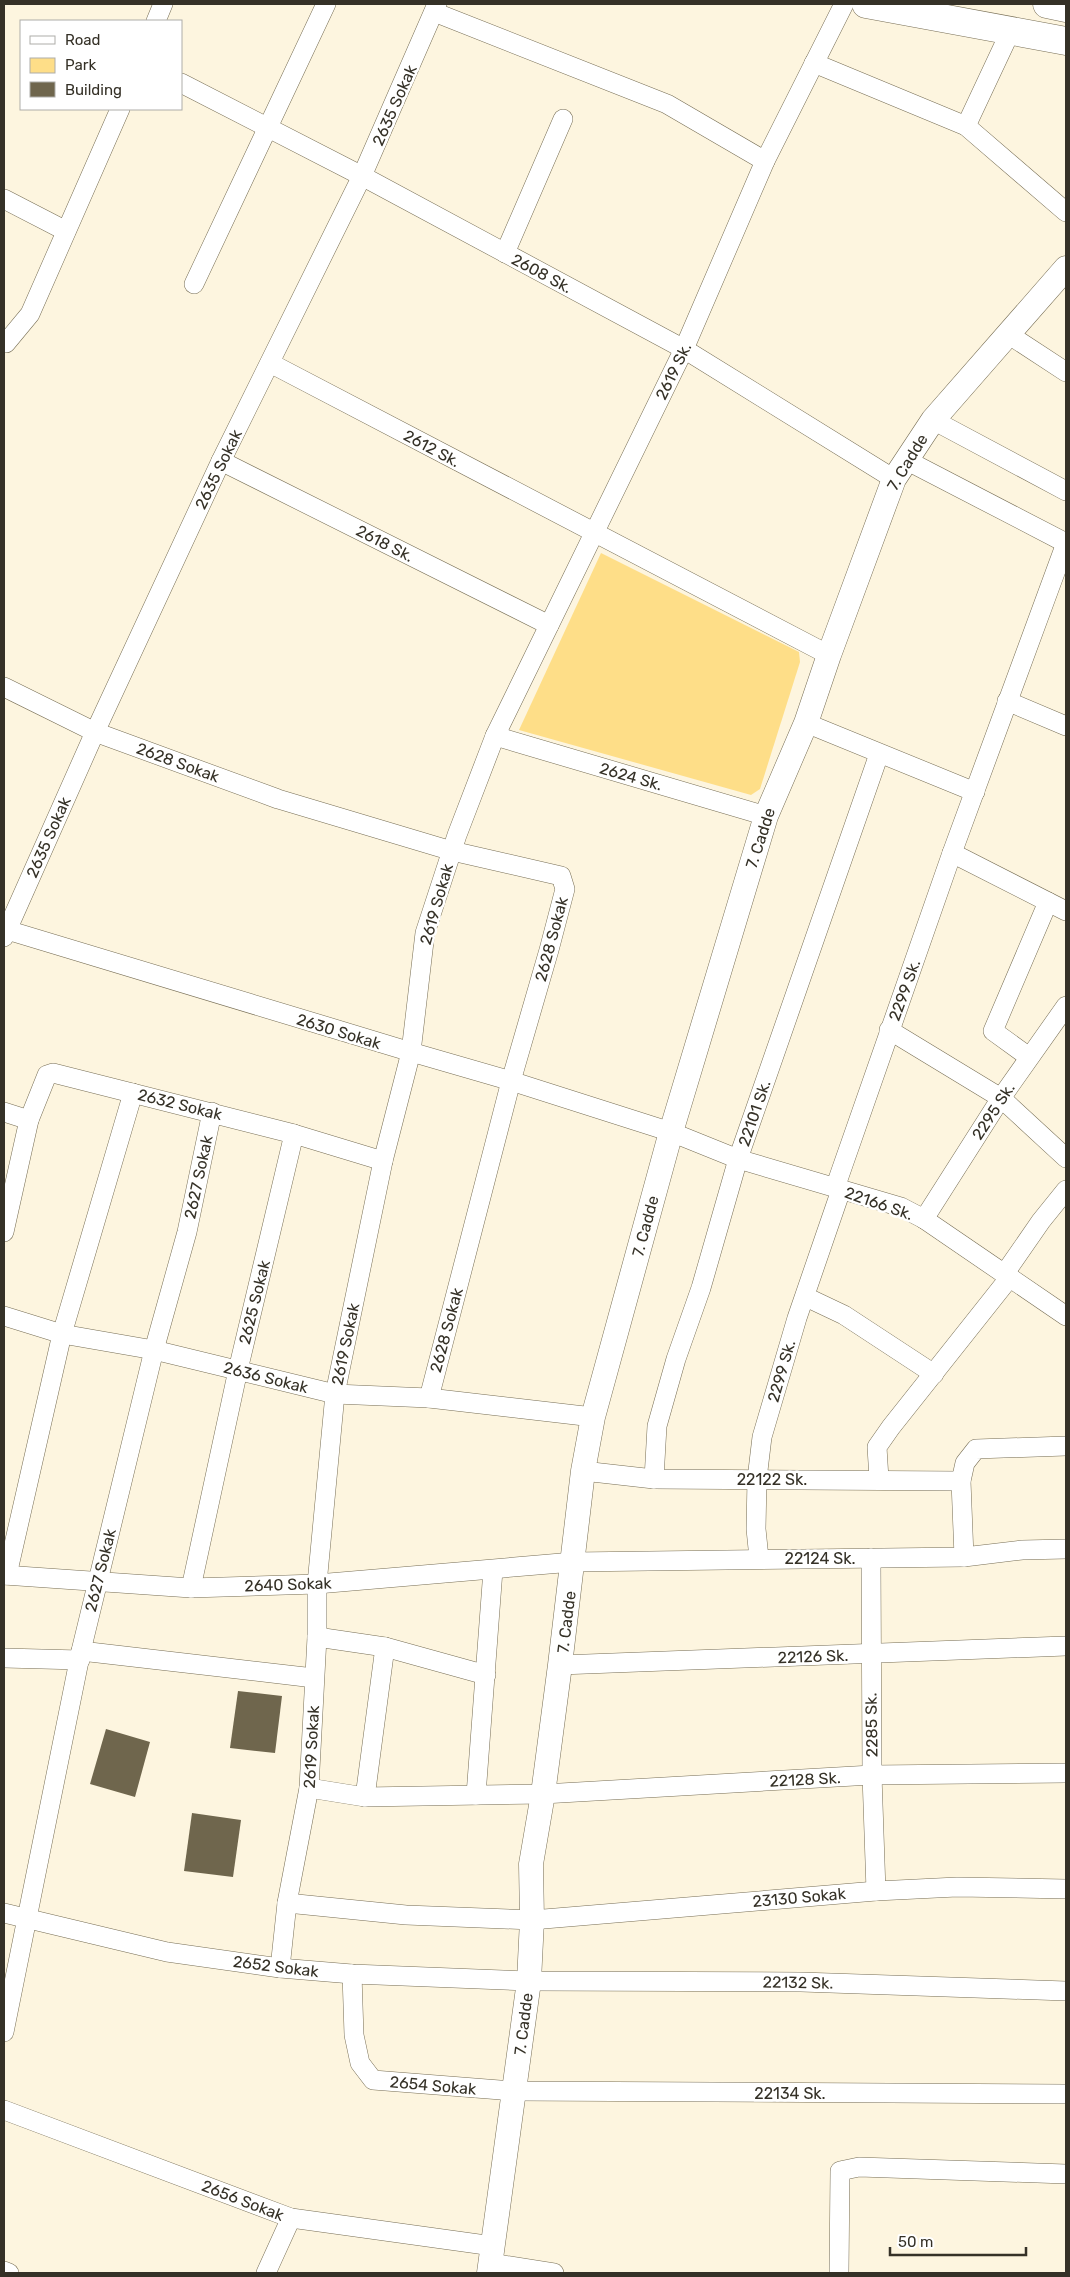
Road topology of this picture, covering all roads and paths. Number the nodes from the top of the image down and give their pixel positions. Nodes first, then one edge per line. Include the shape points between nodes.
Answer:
1 (164, 4) edge
2 (326, 4) edge
3 (844, 4) edge
4 (866, 4) edge
5 (1047, 4) edge
6 (435, 8) edge
7 (1066, 8) edge
8 (156, 20) edge
9 (1011, 30) junction
10 (1066, 41) edge
11 (814, 63) junction
12 (182, 84) edge
13 (120, 110) edge
14 (563, 119) dead end
15 (966, 126) junction
16 (268, 127) junction
17 (765, 161) junction
18 (362, 176) junction
19 (4, 198) edge
20 (1066, 212) edge
21 (66, 231) junction
22 (504, 253) junction
23 (1066, 268) edge
24 (194, 284) dead end
25 (1008, 334) junction
26 (4, 344) edge
27 (684, 349) junction
28 (270, 363) junction
29 (1066, 372) edge
30 (933, 420) junction
31 (221, 461) junction
32 (900, 470) junction
33 (1066, 491) edge
34 (593, 533) junction
35 (1066, 543) edge
36 (549, 625) junction
37 (829, 655) junction
38 (4, 687) edge
39 (1007, 701) junction
40 (806, 723) junction
41 (1066, 726) edge
42 (95, 732) junction
43 (495, 736) junction
44 (879, 754) junction
45 (974, 792) junction
46 (766, 816) junction
47 (452, 851) junction
48 (952, 853) junction
49 (1048, 902) junction
50 (1066, 911) edge
51 (5, 934) edge
52 (1066, 1006) edge
53 (889, 1030) junction
54 (411, 1052) junction
55 (1029, 1057) junction
56 (511, 1081) junction
57 (134, 1093) junction
58 (1001, 1098) junction
59 (4, 1112) edge
60 (212, 1112) junction
61 (30, 1120) junction
62 (670, 1132) junction
63 (294, 1134) junction
64 (1066, 1158) edge
65 (738, 1159) junction
66 (383, 1161) junction
67 (838, 1189) junction
68 (1066, 1190) edge
69 (924, 1219) junction
70 (4, 1232) edge
71 (1008, 1275) junction
72 (806, 1297) junction
73 (4, 1316) edge
74 (1066, 1316) edge
75 (62, 1334) junction
76 (154, 1350) junction
77 (238, 1370) junction
78 (934, 1374) junction
79 (334, 1394) junction
80 (429, 1398) junction
81 (593, 1417) junction
82 (1066, 1446) edge
83 (583, 1471) junction
84 (654, 1479) junction
85 (879, 1479) junction
86 (756, 1480) junction
87 (961, 1481) junction
88 (1066, 1549) edge
89 (964, 1557) junction
90 (759, 1558) junction
91 (871, 1558) junction
92 (573, 1562) junction
93 (493, 1570) junction
94 (6, 1575) edge
95 (97, 1582) junction
96 (317, 1584) junction
97 (191, 1588) junction
98 (317, 1637) junction
99 (1066, 1646) edge
100 (385, 1647) junction
101 (871, 1653) junction
102 (80, 1655) junction
103 (4, 1658) edge
104 (560, 1665) junction
105 (486, 1674) junction
106 (314, 1678) junction
107 (1066, 1773) edge
108 (872, 1775) junction
109 (309, 1788) junction
110 (543, 1794) junction
111 (476, 1795) junction
112 (365, 1797) junction
113 (1066, 1889) edge
114 (876, 1891) junction
115 (288, 1903) junction
116 (4, 1913) edge
117 (26, 1920) junction
118 (532, 1920) junction
119 (280, 1968) junction
120 (352, 1974) junction
121 (529, 1981) junction
122 (1066, 1991) edge
123 (4, 2032) edge
124 (514, 2091) junction
125 (1066, 2094) edge
126 (4, 2110) edge
127 (1066, 2174) edge
128 (291, 2218) junction
129 (491, 2261) edge
130 (4, 2271) edge
131 (9, 2273) edge
132 (266, 2273) edge
133 (554, 2273) edge
134 (839, 2273) edge

1 - 8 street
2 - 16 street
3 - 11 street, 2619 Sk.
4 - 9 main road
5 - 7 main road
6 - 17 street via 667,104
6 - 18 street, 2635 Sokak
9 - 10 main road
9 - 15 street
11 - 15 street
11 - 17 street, 2619 Sk.
12 - 16 street, 2608 Sk.
13 - 21 street
14 - 22 street
15 - 20 street
16 - 18 street, 2608 Sk.
16 - 24 street
17 - 27 street, 2619 Sk.
18 - 22 street, 2608 Sk.
18 - 28 street, 2635 Sokak
19 - 21 street
21 - 26 street via 30,314
22 - 27 street, 2608 Sk.
23 - 25 street, 7. Cadde
25 - 29 street
25 - 30 street, 7. Cadde
27 - 32 street, 2608 Sk.
27 - 34 street, 2619 Sk.
28 - 31 street, 2635 Sokak
28 - 34 street, 2612 Sk.
30 - 32 street, 7. Cadde
30 - 33 street
31 - 36 street, 2618 Sk.
31 - 42 street, 2635 Sokak
32 - 35 street, 2608 Sk.
32 - 37 street, 7. Cadde
34 - 36 street, 2619 Sk.
34 - 37 street, 2612 Sk.
35 - 39 street, 2299 Sk.
36 - 43 street, 2619 Sk.
37 - 40 street, 7. Cadde
38 - 42 street, 2628 Sokak
39 - 41 street
39 - 45 street, 2299 Sk.
40 - 44 street
40 - 46 street, 7. Cadde
42 - 47 street, 2628 Sokak via 278,799
42 - 51 street, 2635 Sokak
43 - 46 street, 2624 Sk.
43 - 47 street, 2619 Sokak
44 - 45 street
44 - 65 street, 22101 Sk.
45 - 48 street, 2299 Sk.
46 - 62 street, 7. Cadde
47 - 54 street, 2619 Sokak via 425,933
47 - 56 street, 2628 Sokak via 561,876 564,889
48 - 49 street
48 - 53 street, 2299 Sk.
49 - 50 street
49 - 55 street via 993,1031
51 - 54 street, 2630 Sokak
52 - 55 street, 2295 Sk.
53 - 58 street
53 - 67 street, 2299 Sk.
54 - 56 street, 2630 Sokak
54 - 66 street, 2619 Sokak
55 - 58 street, 2295 Sk.
56 - 62 street, 2630 Sokak
56 - 80 street, 2628 Sokak
57 - 60 street, 2632 Sokak
57 - 61 street, 2632 Sokak via 53,1073 47,1075
57 - 75 street
58 - 64 street
58 - 69 street, 2295 Sk.
59 - 61 street
60 - 63 street, 2632 Sokak
60 - 76 street, 2627 Sokak via 187,1232
61 - 70 street
62 - 65 street, 22166 Sk.
62 - 81 street, 7. Cadde
63 - 66 street, 2632 Sokak
63 - 77 street, 2625 Sokak
65 - 67 street, 22166 Sk.
65 - 84 street, 22101 Sk. via 657,1426
66 - 79 street, 2619 Sokak
67 - 69 street, 22166 Sk. via 901,1207
67 - 72 street, 2299 Sk.
68 - 71 street via 1041,1221
69 - 71 street, 22166 Sk.
71 - 74 street, 22166 Sk.
71 - 78 street
72 - 78 street via 844,1315
72 - 86 street, 2299 Sk. via 762,1437
73 - 75 street, 2636 Sokak
75 - 76 street, 2636 Sokak
75 - 94 street
76 - 77 street, 2636 Sokak
76 - 95 street, 2627 Sokak
77 - 79 street, 2636 Sokak
77 - 97 street, 2625 Sokak
78 - 85 street via 877,1448
79 - 80 street, 2636 Sokak
79 - 96 street, 2619 Sokak
80 - 81 street, 2636 Sokak
81 - 83 street, 7. Cadde
82 - 87 street via 976,1449 965,1463
83 - 84 street, 22122 Sk.
83 - 92 street, 7. Cadde
84 - 86 street, 22122 Sk.
85 - 86 street, 22122 Sk.
85 - 87 street, 22122 Sk.
86 - 90 street, 2299 Sk.
87 - 89 street
88 - 89 street, 22124 Sk.
89 - 91 street, 22124 Sk.
90 - 91 street, 22124 Sk.
90 - 92 street, 22124 Sk.
91 - 101 street, 2285 Sk.
92 - 93 street, 2640 Sokak
92 - 104 street, 7. Cadde
93 - 96 street, 2640 Sokak
93 - 105 street
94 - 95 street, 2640 Sokak
95 - 97 street, 2640 Sokak
95 - 102 street, 2627 Sokak
96 - 97 street, 2640 Sokak
96 - 98 street, 2619 Sokak
98 - 100 street
98 - 106 street, 2619 Sokak
99 - 101 street, 22126 Sk.
100 - 105 street
100 - 112 street
101 - 104 street, 22126 Sk.
101 - 108 street, 2285 Sk.
102 - 103 street
102 - 106 street
102 - 117 street, 2627 Sokak
104 - 110 street, 7. Cadde
105 - 111 street
106 - 109 street, 2619 Sokak
107 - 108 street, 22128 Sk.
108 - 110 street, 22128 Sk.
108 - 114 street, 2285 Sk.
109 - 112 street, 22128 Sk.
109 - 115 street, 2619 Sokak
110 - 111 street, 22128 Sk.
110 - 118 street, 7. Cadde via 531,1864
111 - 112 street, 22128 Sk.
113 - 114 street, 23130 Sokak via 957,1887
114 - 118 street, 23130 Sokak
115 - 118 street, 23130 Sokak via 406,1915
115 - 119 street, 2619 Sokak
116 - 117 street, 2652 Sokak
117 - 119 street, 2652 Sokak via 167,1952
117 - 123 street, 2627 Sokak
118 - 121 street, 7. Cadde
119 - 120 street, 2652 Sokak
120 - 121 street, 2652 Sokak
120 - 124 street, 2654 Sokak via 354,2035 360,2062 373,2080
121 - 122 street, 22132 Sk. via 801,1982
121 - 124 street, 7. Cadde
124 - 125 street, 22134 Sk.
124 - 129 street, 7. Cadde
126 - 128 street, 2656 Sokak
127 - 134 street via 859,2167 840,2171
128 - 129 street, 2656 Sokak
128 - 132 street
129 - 133 street, 2656 Sokak
130 - 131 street

